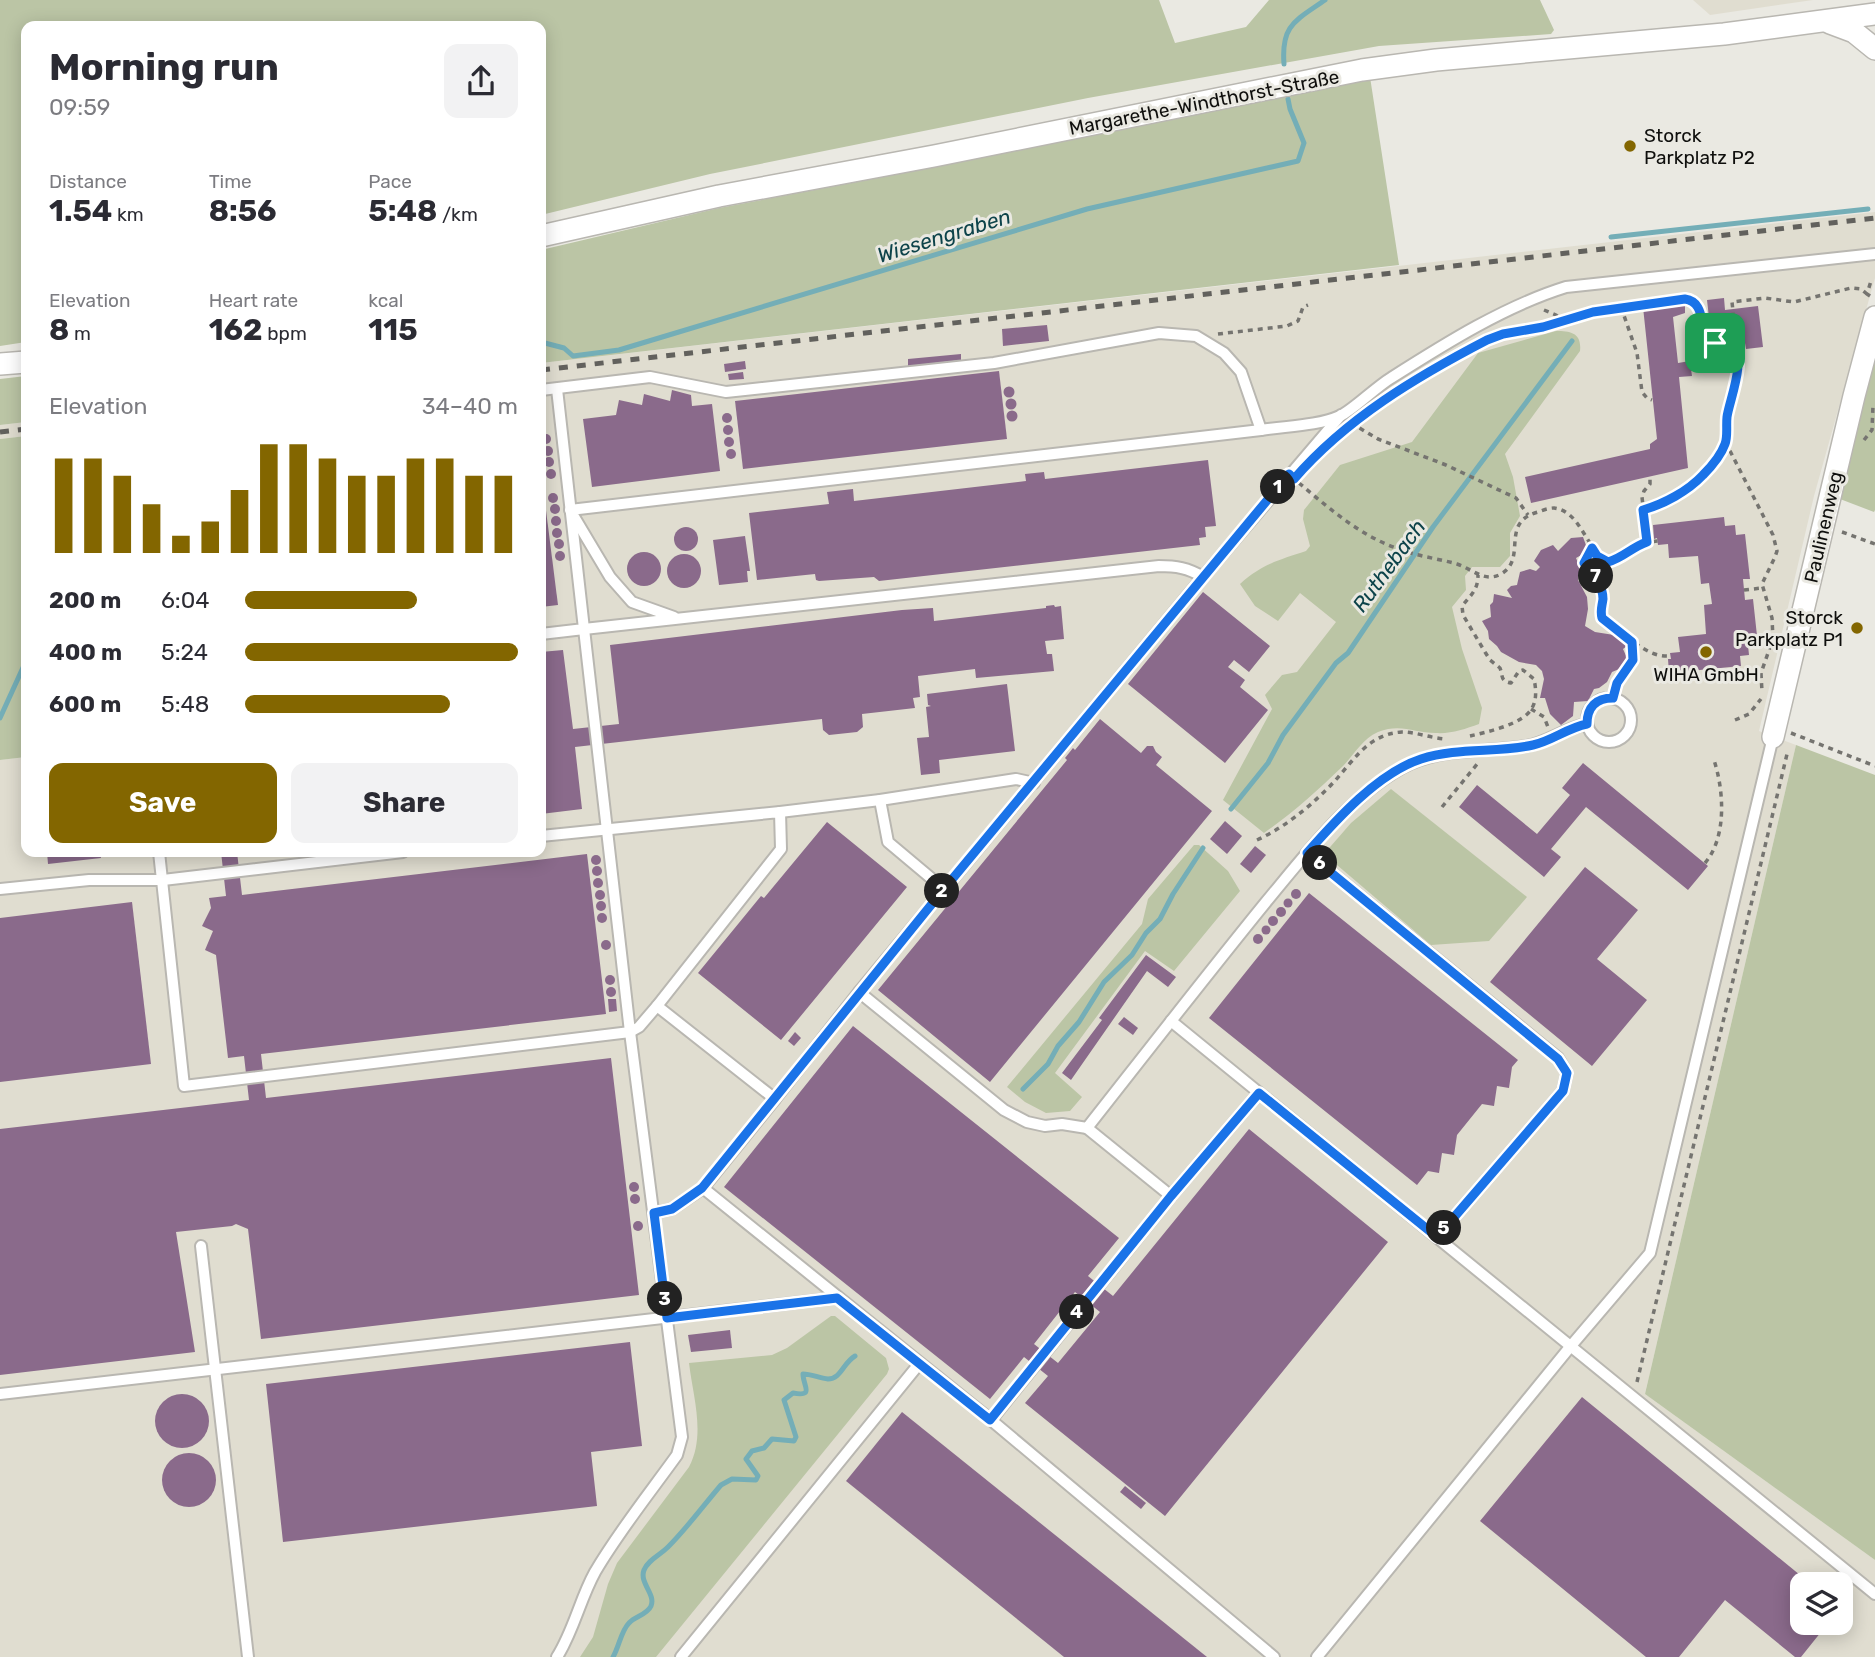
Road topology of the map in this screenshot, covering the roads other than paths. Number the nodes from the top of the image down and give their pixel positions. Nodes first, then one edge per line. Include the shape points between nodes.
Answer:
1 (1875, 14) edge
2 (1825, 21) junction
3 (1875, 49) edge
4 (546, 235) edge
5 (1875, 254) edge
6 (1875, 317) edge
7 (21, 362) edge
8 (0, 364) edge
9 (557, 389) junction
10 (546, 390) edge
11 (1341, 415) junction
12 (1261, 430) junction
13 (570, 510) junction
14 (1203, 577) junction
15 (677, 618) junction
16 (584, 629) junction
17 (546, 633) edge
18 (1587, 724) junction
19 (1779, 737) joint
20 (1034, 783) junction
21 (880, 800) junction
22 (780, 812) junction
23 (606, 829) junction
24 (546, 835) edge
25 (1307, 853) junction
26 (160, 857) edge
27 (360, 857) edge
28 (163, 880) junction
29 (944, 889) junction
30 (0, 890) edge
31 (859, 992) junction
32 (657, 1006) junction
33 (1171, 1021) junction
34 (630, 1031) junction
35 (1259, 1093) junction
36 (775, 1099) junction
37 (1087, 1128) junction
38 (702, 1188) junction
39 (1171, 1196) junction
40 (654, 1213) junction
41 (1437, 1237) junction
42 (201, 1246) dead end
43 (837, 1298) junction
44 (667, 1318) junction
45 (1570, 1347) junction
46 (919, 1364) junction
47 (216, 1369) junction
48 (0, 1394) edge
49 (990, 1420) junction
50 (1875, 1594) edge
51 (248, 1657) edge
52 (557, 1657) edge
53 (681, 1657) edge
54 (1274, 1657) edge
55 (1317, 1657) edge

1 - 2 street, Margarethe-Windthorst-Straße
2 - 3 street via 1854,32
2 - 4 street, Margarethe-Windthorst-Straße via 1362,70 719,196
5 - 11 lane via 1566,287 1486,323 1391,378
6 - 19 street, Paulinenweg
7 - 8 street
9 - 10 lane
9 - 12 lane via 650,377 726,392 994,363 1159,333 1196,336 1224,353 1241,372
9 - 13 lane
11 - 12 lane
11 - 14 lane
12 - 13 lane
13 - 15 lane via 610,577 632,602
13 - 16 lane
14 - 15 lane via 1178,566 1159,566
14 - 20 lane
15 - 16 lane
16 - 17 lane
16 - 23 lane
18 - 18 lane via 1594,703 1613,698 1623,702 1632,722 1626,736 1614,742 1599,741
18 - 25 lane via 1527,746 1441,755 1401,768 1354,805
19 - 45 lane via 1650,1253
20 - 21 lane via 1016,779
20 - 29 lane
21 - 22 lane
21 - 29 lane via 888,842
22 - 23 lane
22 - 32 lane via 781,849
23 - 24 lane
23 - 34 lane
25 - 33 lane
25 - 41 lane via 1558,1059 1567,1073 1563,1091
26 - 28 lane
27 - 28 lane
28 - 30 lane via 89,880
28 - 34 lane via 184,1086
29 - 31 lane
31 - 36 lane
31 - 37 lane via 1004,1110 1045,1126
32 - 34 lane
32 - 36 lane
33 - 35 lane
33 - 37 lane
34 - 40 lane
35 - 39 lane
35 - 41 lane
36 - 38 lane
37 - 39 lane
38 - 40 lane via 672,1209
38 - 43 lane
39 - 49 lane
40 - 44 lane
41 - 45 lane
42 - 47 lane
43 - 44 lane
43 - 46 lane
44 - 47 lane
44 - 52 lane via 682,1437 677,1455 594,1575 569,1639
45 - 50 lane
45 - 55 lane
46 - 49 lane
46 - 53 lane
47 - 48 lane
47 - 51 lane
49 - 54 lane

